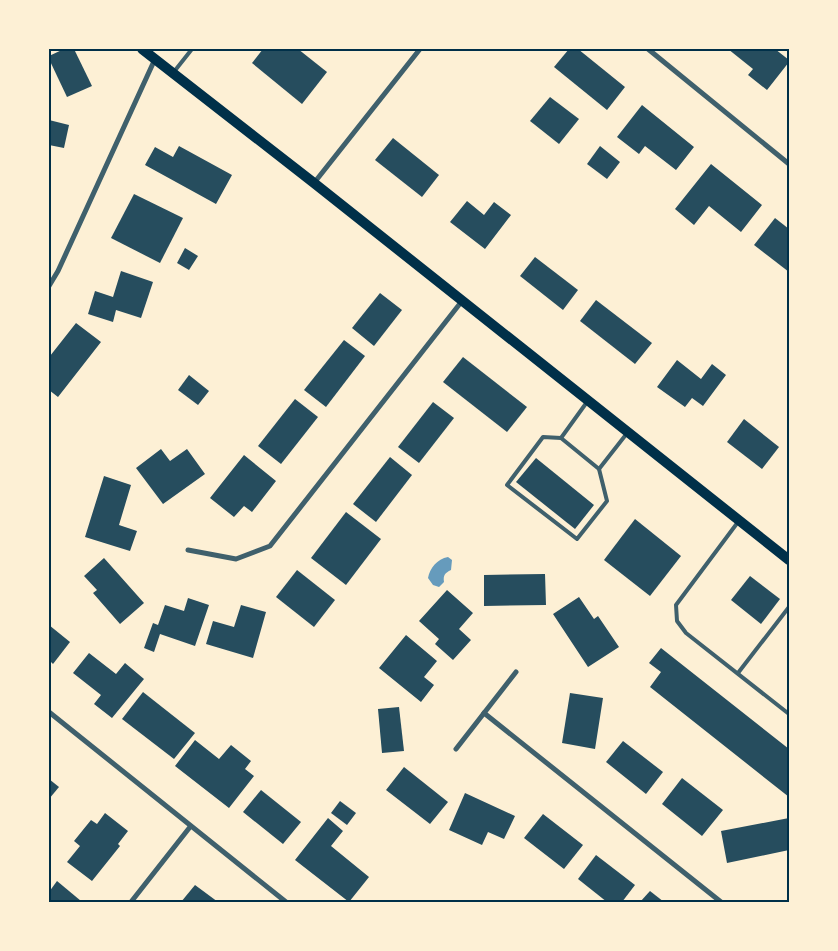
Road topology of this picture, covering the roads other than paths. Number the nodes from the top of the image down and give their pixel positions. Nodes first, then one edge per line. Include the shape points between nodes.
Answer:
1 (142, 49) edge
2 (192, 49) edge
3 (420, 49) edge
4 (648, 49) edge
5 (155, 59) junction
6 (172, 73) junction
7 (789, 164) edge
8 (314, 183) junction
9 (49, 286) edge
10 (462, 301) junction
11 (588, 401) junction
12 (628, 432) junction
13 (560, 438) junction
14 (599, 469) junction
15 (739, 520) junction
16 (188, 550) dead end
17 (789, 560) edge
18 (789, 607) edge
19 (516, 672) dead end
20 (738, 673) junction
21 (49, 712) edge
22 (484, 714) junction
23 (789, 714) edge
24 (456, 749) dead end
25 (190, 827) junction
26 (131, 902) edge
27 (286, 902) edge
28 (721, 902) edge

1 - 5 main road
2 - 6 lane
3 - 8 street
4 - 7 street
5 - 6 main road
5 - 9 street
6 - 8 main road
8 - 10 main road
10 - 11 main road
10 - 16 street via 270,546 236,559
11 - 12 main road
11 - 13 lane
12 - 14 lane
12 - 15 main road
13 - 14 lane
13 - 14 lane via 543,437 507,485 577,539 607,501
15 - 17 main road
15 - 20 lane via 676,605 678,621 686,633
18 - 20 lane
19 - 22 street
20 - 23 lane
21 - 25 street
22 - 24 street
22 - 28 street
25 - 26 street
25 - 27 street

